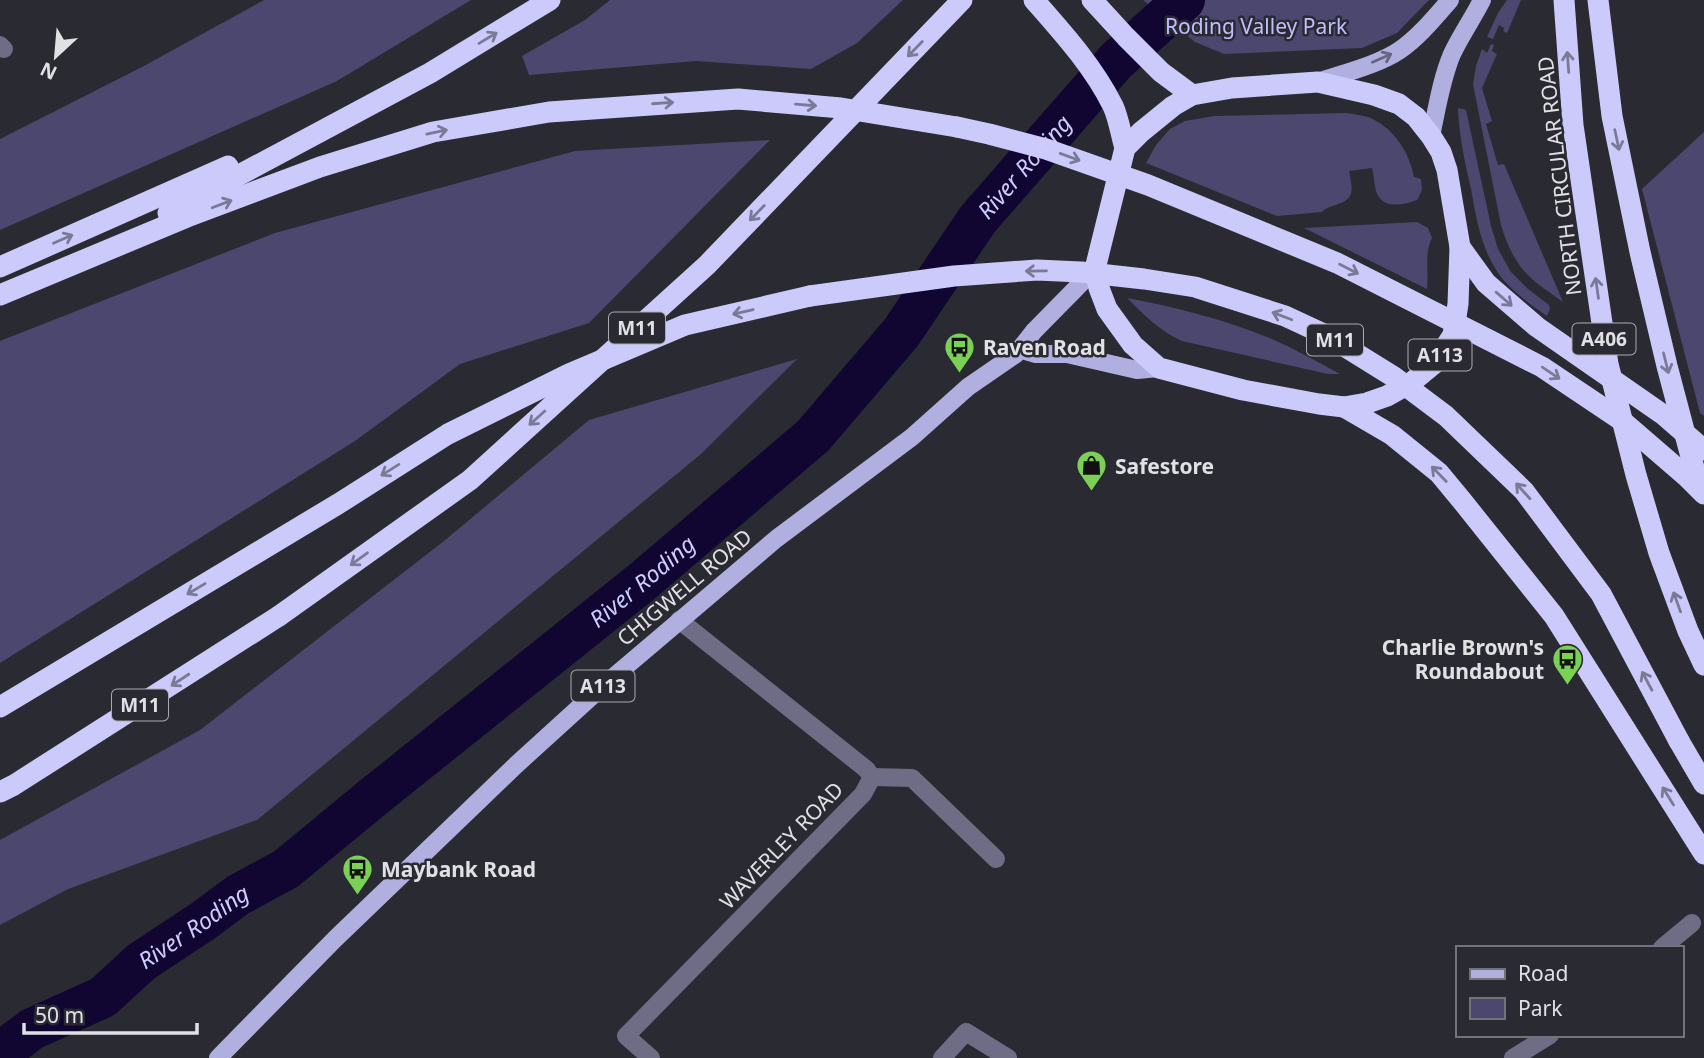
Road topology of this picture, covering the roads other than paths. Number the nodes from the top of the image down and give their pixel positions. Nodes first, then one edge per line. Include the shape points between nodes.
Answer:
1 (550, 0) edge
2 (962, 0) edge
3 (1034, 0) edge
4 (1092, 0) edge
5 (1450, 0) edge
6 (1482, 0) edge
7 (1564, 0) edge
8 (1598, 0) edge
9 (430, 73) junction
10 (1318, 82) junction
11 (1192, 95) junction
12 (1431, 136) junction
13 (1125, 148) junction
14 (1460, 247) junction
15 (0, 267) edge
16 (1095, 269) junction
17 (0, 288) edge
18 (0, 295) edge
19 (1019, 349) junction
20 (1159, 368) junction
21 (1345, 407) junction
22 (1704, 450) edge
23 (1704, 494) edge
24 (1704, 502) edge
25 (679, 620) junction
26 (1704, 665) edge
27 (0, 708) edge
28 (872, 777) junction
29 (1704, 783) edge
30 (0, 792) edge
31 (1704, 854) edge
32 (996, 859) dead end
33 (1692, 923) dead end
34 (1664, 946) edge
35 (1547, 1037) edge
36 (218, 1058) edge
37 (651, 1058) edge
38 (942, 1058) edge
39 (1008, 1058) edge
40 (1513, 1058) edge

9 -> 1 highway
2 -> 30 highway, M11, bridge via 707,265 470,480 279,616
3 - 13 highway via 1091,70 1114,108
4 - 11 highway via 1161,72
10 -> 5 main road, A113 via 1399,51
6 - 12 main road via 1452,56
26 -> 7 highway, NORTH CIRCULAR ROAD / A406, bridge via 1659,553 1608,364 1573,125
8 -> 24 highway, A406, bridge via 1612,116 1634,225
15 -> 9 highway
9 - 17 highway via 170,212
10 - 11 highway, A113
10 - 12 highway, A113 via 1399,104
11 - 13 highway, A113
12 - 14 highway, A113 via 1447,170
13 - 16 highway, A113
14 - 21 highway, A113 via 1453,335 1435,363 1387,396
14 -> 22 highway, A406 via 1486,283 1537,327 1665,416
16 - 19 main road, CHIGWELL ROAD / A113
16 - 20 highway, A113 via 1107,309 1133,345
18 -> 23 highway, bridge via 187,217 320,167 433,132 549,112 738,99 841,108 989,134 1046,149 1336,262 1542,367 1621,420
19 - 20 main road, A113 via 1137,370
19 - 25 main road, CHIGWELL ROAD / A113
20 - 21 highway, A113 via 1243,390
31 -> 21 highway via 1554,616 1440,473 1392,435
25 - 28 street, WAVERLEY ROAD
25 - 36 main road, CHIGWELL ROAD / A113 via 506,775
29 -> 27 highway, M11, bridge via 1601,594 1524,491 1446,416 1328,336 1285,316 1195,287 1037,270 810,296 685,325 569,374 448,434
28 - 32 street via 912,778
28 - 37 street, WAVERLEY ROAD via 863,794 626,1036
33 - 34 street
35 - 40 street
38 - 39 street via 966,1032

